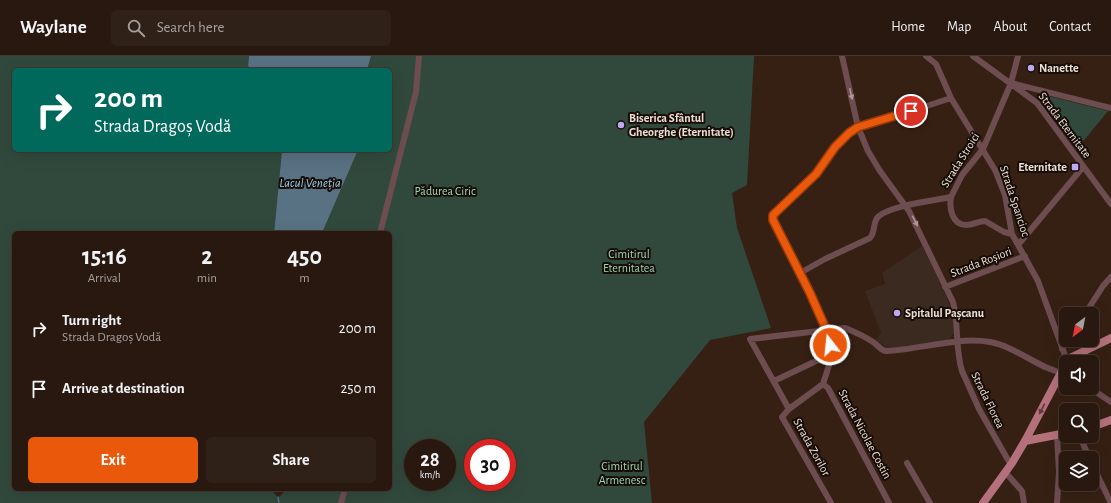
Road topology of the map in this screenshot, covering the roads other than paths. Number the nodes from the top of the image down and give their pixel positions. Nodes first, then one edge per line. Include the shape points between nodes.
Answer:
1 (419, 56) edge
2 (842, 56) edge
3 (926, 56) edge
4 (973, 56) edge
5 (1018, 56) edge
6 (1012, 83) junction
7 (951, 98) junction
8 (1111, 108) edge
9 (858, 127) junction
10 (983, 149) junction
11 (1083, 167) junction
12 (951, 197) junction
13 (1111, 204) edge
14 (905, 206) junction
15 (381, 231) edge
16 (1012, 234) junction
17 (1018, 245) junction
18 (1025, 256) junction
19 (800, 273) junction
20 (1111, 277) edge
21 (945, 287) junction
22 (1090, 307) edge
23 (826, 330) junction
24 (1111, 338) edge
25 (958, 342) junction
26 (1062, 349) joint
27 (832, 353) junction
28 (1064, 355) edge
29 (1080, 355) edge
30 (1059, 374) edge
31 (1059, 380) edge
32 (774, 381) junction
33 (823, 384) junction
34 (1099, 394) edge
35 (1111, 402) edge
36 (789, 409) junction
37 (1111, 420) edge
38 (1099, 424) edge
39 (1059, 434) edge
40 (1056, 435) junction
41 (1025, 441) junction
42 (907, 463) dead end
43 (1012, 463) junction
44 (1005, 472) junction
45 (1099, 480) edge
46 (344, 491) edge
47 (1109, 502) edge
48 (341, 503) edge
49 (831, 503) edge
50 (889, 503) edge
51 (930, 503) edge
52 (983, 503) edge
53 (1024, 503) edge
54 (1057, 503) edge

1 - 15 street via 416,92
2 -> 9 street, Strada Florea
3 - 7 street, Strada Spancioc via 936,64
4 - 6 street, Strada Eternitate
5 - 6 street, Strada Stroici
6 - 8 street
6 - 10 street, Strada Stroici
6 - 11 street, Strada Eternitate via 1037,103
7 - 9 street
7 - 10 street, Strada Spancioc
9 - 14 street, Strada Florea via 868,151
9 - 19 street via 845,137 816,174 773,215 773,220
10 - 12 street, Strada Stroici via 962,175
10 - 16 street, Strada Spancioc via 1000,182
11 - 13 street, Strada Eternitate
11 - 17 street
12 - 14 street, Strada Stroici
12 - 16 street via 952,215 959,223 966,225 985,221
14 - 19 street, Strada Stroici via 879,216 875,220 870,238
14 -> 21 street, Strada Florea
16 - 17 street, Strada Spancioc
17 - 18 street, Strada Spancioc
18 - 21 street, Strada Roșiori
18 - 26 street, Strada Spancioc via 1044,296
19 - 23 street
20 - 22 street
21 - 25 street, Strada Florea via 956,312
23 - 25 street via 846,328 886,351
23 - 27 street
23 - 32 street, Strada Zorilor via 750,339
24 - 29 main road
25 - 30 street via 989,342
25 - 43 street, Strada Florea via 959,362 969,389 990,431
26 - 28 street, Strada Spancioc
27 - 32 street
27 - 33 street, Strada Nicolae Costin
31 -> 41 main road
32 - 36 street, Strada Zorilor
33 - 36 street
33 - 50 street, Strada Nicolae Costin via 828,388
34 - 35 street
36 - 49 street, Strada Zorilor via 782,417
37 - 38 main road
39 - 40 main road
40 - 41 main road
40 - 54 street via 1059,472
41 - 43 main road
42 - 51 street
43 - 44 main road
44 - 52 main road
44 - 53 street via 1022,491
45 - 47 street
46 - 48 street

